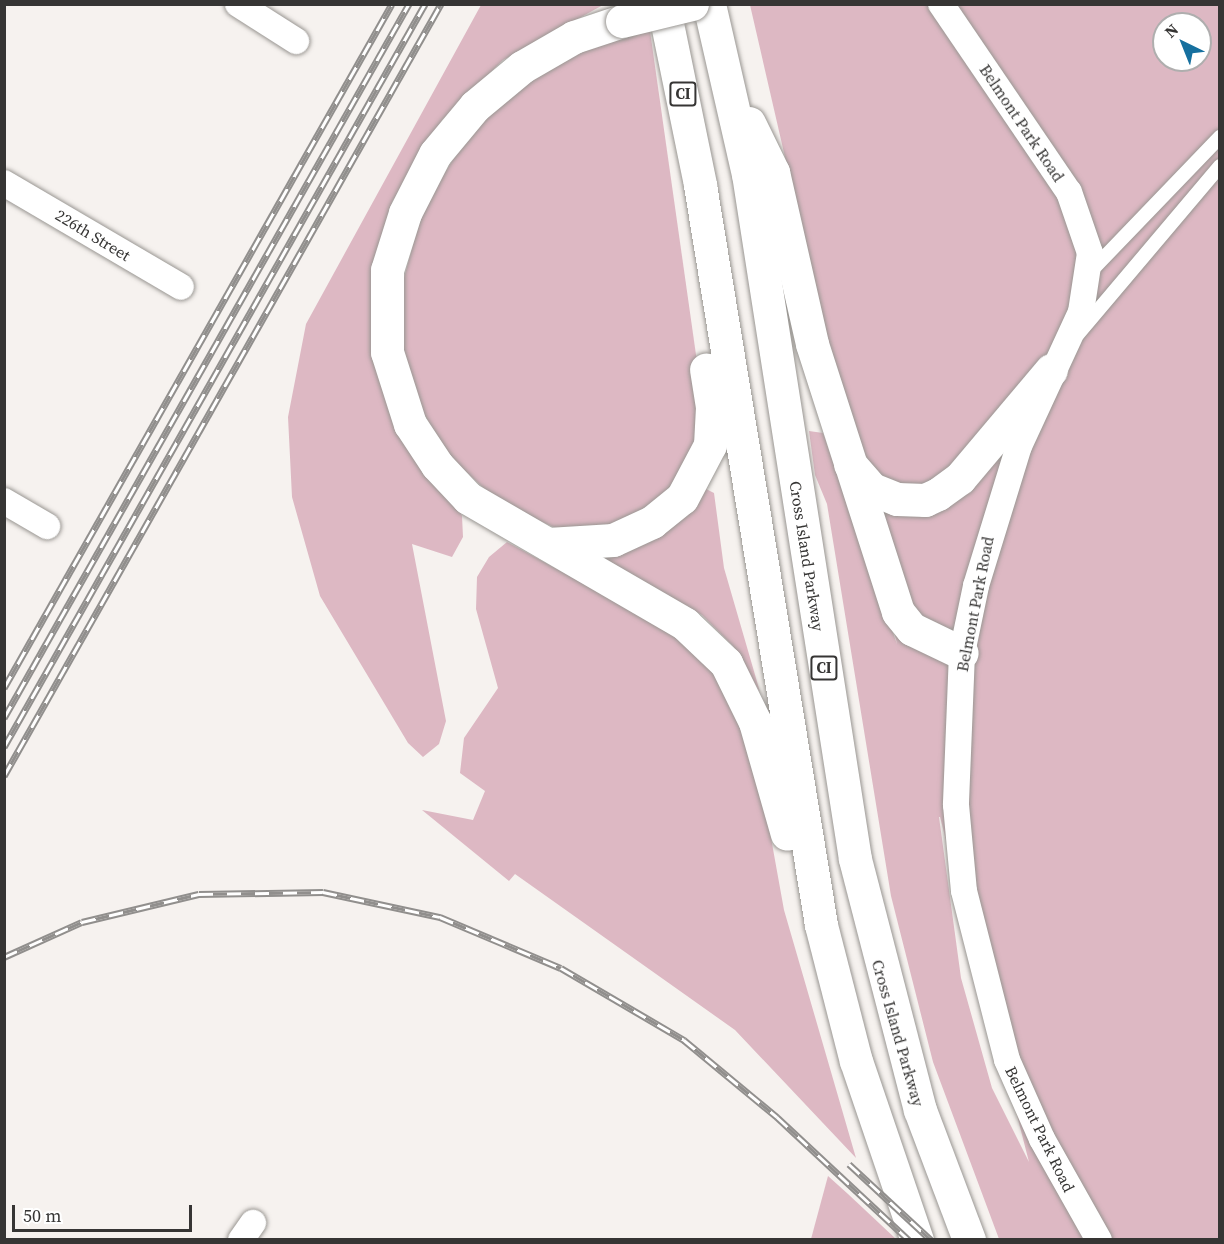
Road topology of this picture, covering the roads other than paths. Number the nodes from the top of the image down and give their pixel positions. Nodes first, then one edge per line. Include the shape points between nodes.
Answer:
1 (238, 4) edge
2 (663, 4) edge
3 (692, 4) edge
4 (709, 4) edge
5 (941, 4) edge
6 (296, 41) dead end
7 (730, 84) junction
8 (1220, 137) edge
9 (1220, 166) edge
10 (4, 183) edge
11 (1092, 270) junction
12 (181, 287) dead end
13 (715, 287) junction
14 (1057, 360) junction
15 (847, 460) junction
16 (4, 501) edge
17 (47, 526) dead end
18 (546, 544) junction
19 (962, 653) junction
20 (820, 926) junction
21 (917, 1239) edge
22 (969, 1239) edge
23 (1099, 1239) edge

1 - 6 street
2 - 13 highway, CI
3 - 18 highway, bridge via 622,21 548,50 475,106 418,183 387,270 387,352 399,402 422,445 483,510
4 - 7 highway, Cross Island Parkway / CI
5 - 11 street, Belmont Park Road via 1076,204
7 - 15 highway via 773,172 812,344
7 - 22 highway, Cross Island Parkway / CI via 855,859 920,1110
8 - 11 lane
9 - 14 lane
10 - 12 street, 226th Street
11 - 14 street, Belmont Park Road via 1082,312
13 - 18 highway via 705,365 712,406 710,445 693,485 668,511 634,532 595,543
13 - 20 highway, CI
14 - 15 highway via 960,478 925,500 897,499 872,489
14 - 19 street, Belmont Park Road via 995,512
15 - 19 highway via 898,612 912,629
16 - 17 street
18 - 20 highway via 685,624 726,663 755,722 770,788
19 - 23 street, Belmont Park Road via 956,805 963,891 979,964 1024,1101
20 - 21 highway, CI via 862,1081

